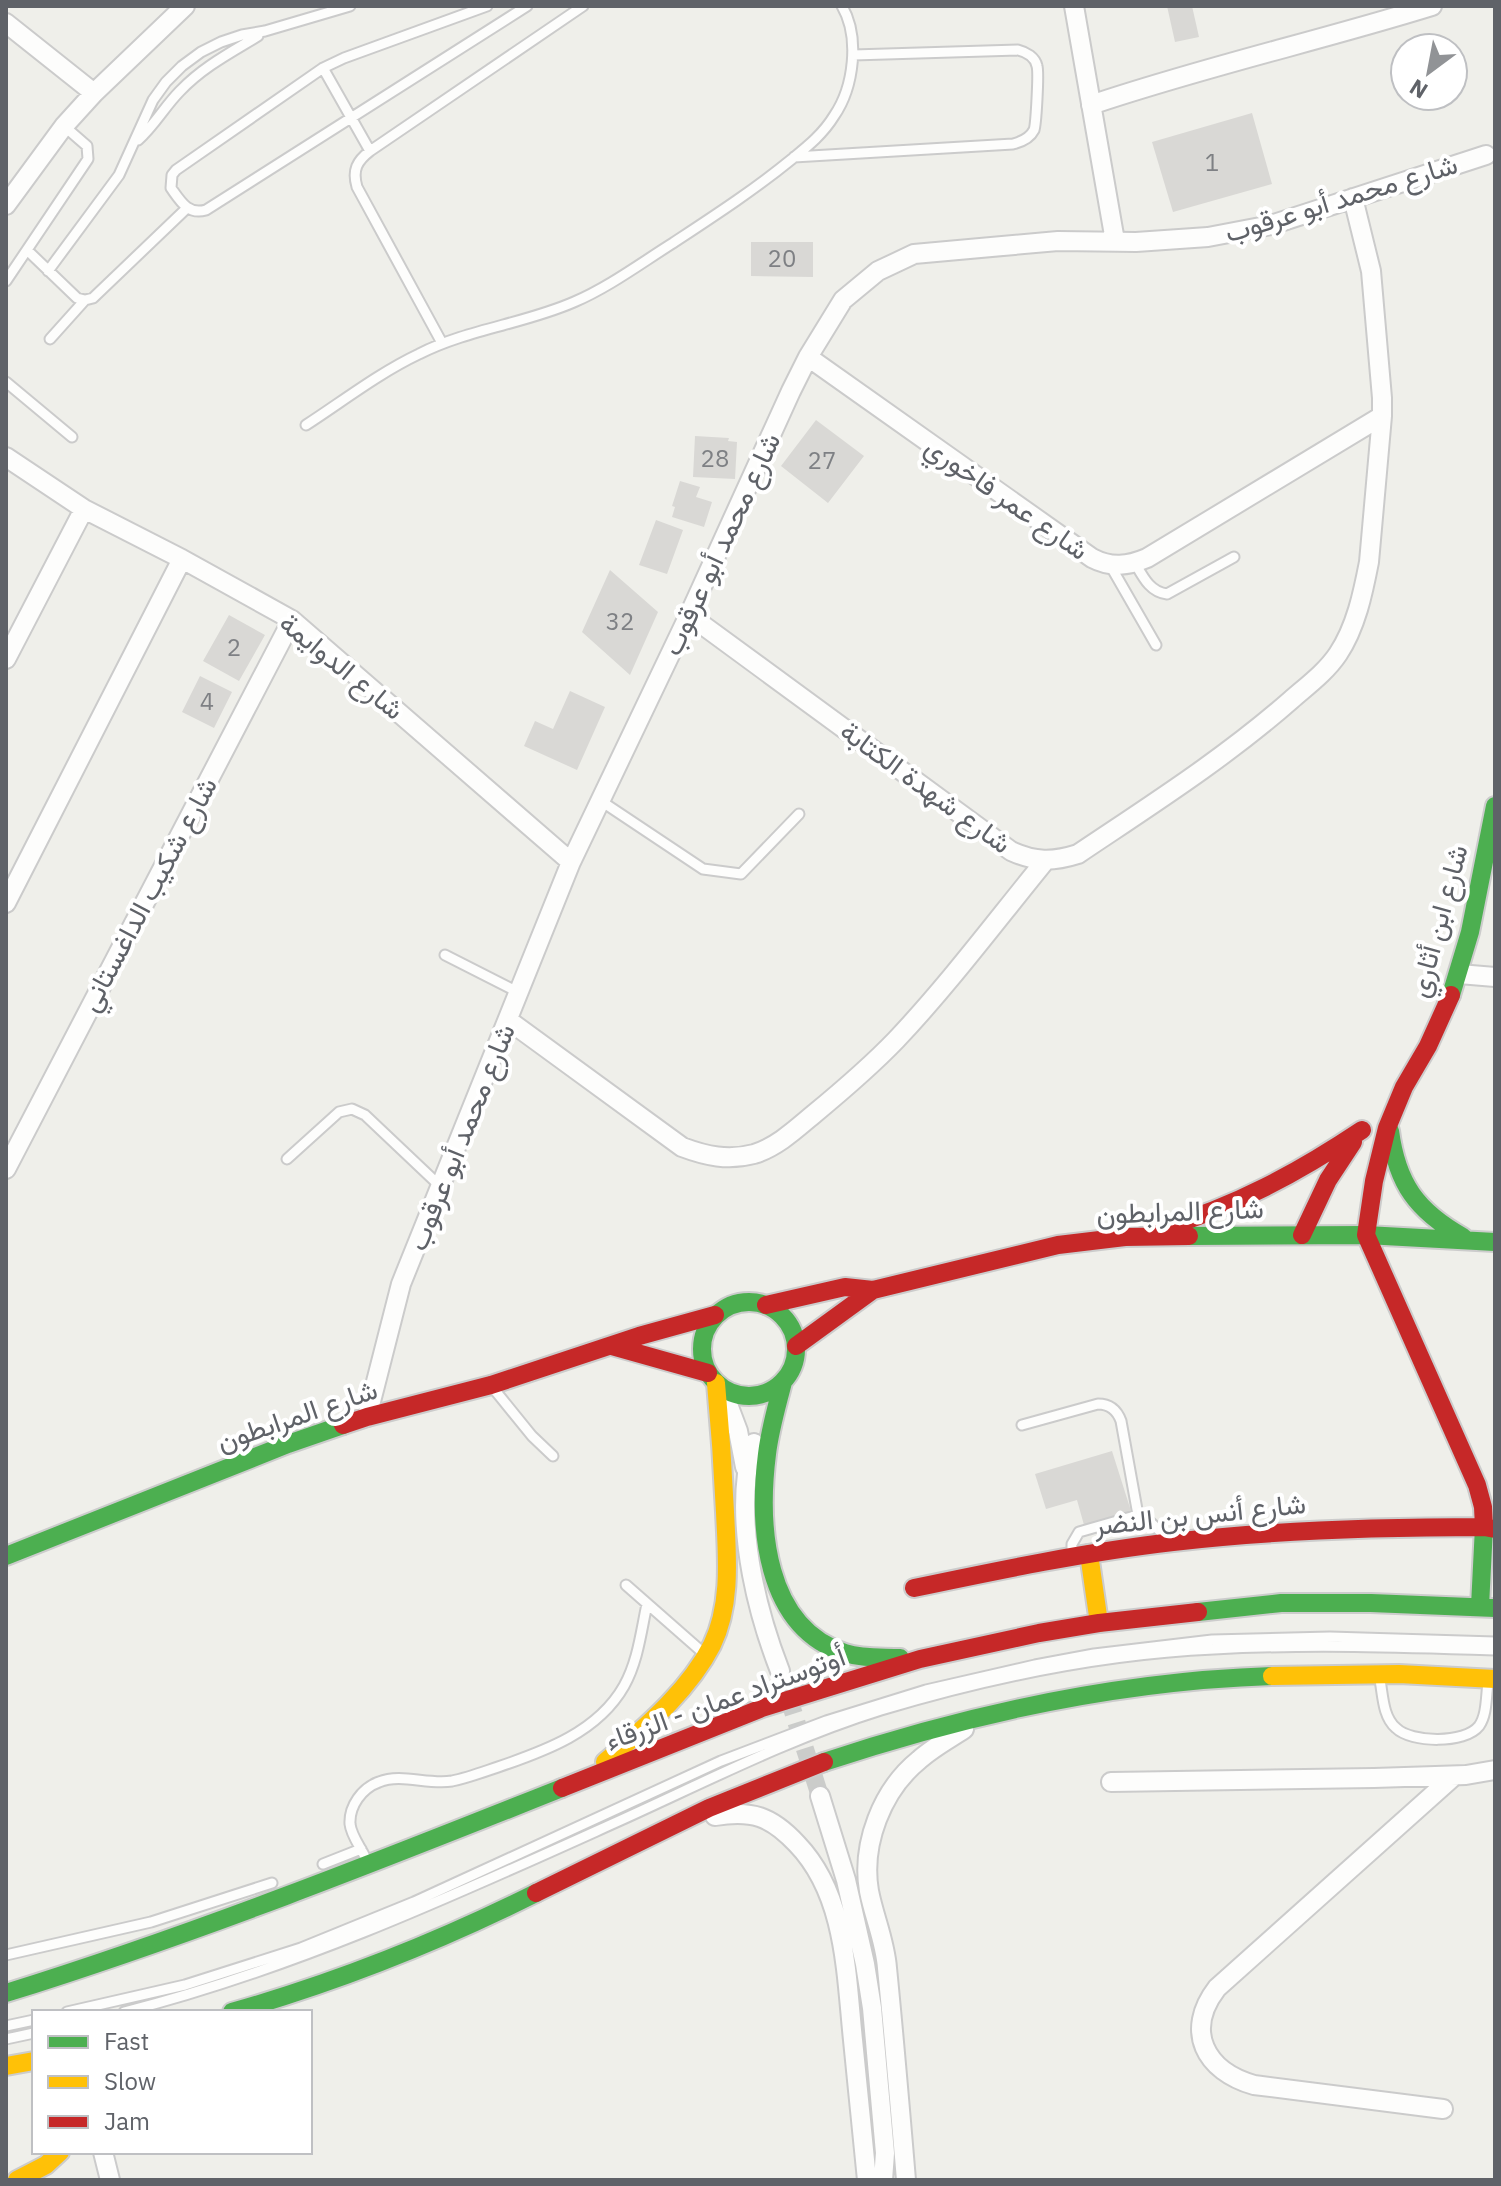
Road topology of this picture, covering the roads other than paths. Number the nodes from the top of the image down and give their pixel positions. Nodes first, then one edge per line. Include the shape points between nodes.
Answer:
1 (185, 6) edge
2 (350, 6) edge
3 (487, 6) edge
4 (527, 6) edge
5 (583, 6) edge
6 (842, 6) edge
7 (1074, 6) edge
8 (1432, 6) edge
9 (1378, 14) edge
10 (6, 23) edge
11 (265, 31) junction
12 (853, 55) junction
13 (323, 68) junction
14 (94, 93) junction
15 (1091, 105) junction
16 (351, 118) junction
17 (64, 126) junction
18 (135, 141) junction
19 (370, 151) junction
20 (1486, 155) dead end
21 (794, 157) junction
22 (1353, 198) junction
23 (6, 205) edge
24 (187, 208) junction
25 (1115, 241) junction
26 (27, 250) junction
27 (48, 271) junction
28 (6, 281) edge
29 (85, 300) junction
30 (50, 339) dead end
31 (442, 343) junction
32 (808, 357) junction
33 (6, 382) edge
34 (1382, 416) junction
35 (306, 425) dead end
36 (72, 437) dead end
37 (6, 457) edge
38 (84, 509) junction
39 (1234, 557) dead end
40 (182, 559) junction
41 (1135, 563) junction
42 (1110, 565) junction
43 (689, 615) junction
44 (292, 620) junction
45 (1156, 645) dead end
46 (6, 659) edge
47 (601, 801) junction
48 (1495, 806) edge
49 (799, 814) dead end
50 (1045, 861) junction
51 (571, 862) junction
52 (6, 903) edge
53 (445, 955) dead end
54 (1459, 974) junction
55 (1495, 977) edge
56 (520, 993) junction
57 (508, 1020) junction
58 (1402, 1090) junction
59 (1389, 1122) junction
60 (1362, 1130) junction
61 (287, 1159) dead end
62 (6, 1169) edge
63 (440, 1186) junction
64 (1302, 1235) junction
65 (1366, 1235) junction
66 (1125, 1237) junction
67 (1470, 1241) junction
68 (1495, 1242) edge
69 (873, 1290) junction
70 (766, 1305) junction
71 (715, 1315) junction
72 (612, 1346) junction
73 (796, 1346) junction
74 (715, 1382) junction
75 (491, 1385) junction
76 (778, 1386) junction
77 (367, 1417) junction
78 (1022, 1425) dead end
79 (553, 1456) dead end
80 (747, 1474) junction
81 (1138, 1515) junction
82 (1490, 1528) edge
83 (1171, 1542) junction
84 (1081, 1555) junction
85 (6, 1556) edge
86 (626, 1585) dead end
87 (914, 1588) dead end
88 (647, 1604) junction
89 (1487, 1607) edge
90 (1099, 1623) junction
91 (1495, 1642) edge
92 (1495, 1650) edge
93 (706, 1655) junction
94 (920, 1659) junction
95 (780, 1671) tunnel mouth
96 (1379, 1673) junction
97 (1492, 1678) edge
98 (984, 1715) junction
99 (1495, 1770) edge
100 (1454, 1776) junction
101 (586, 1780) junction
102 (1111, 1782) dead end
103 (820, 1796) tunnel mouth
104 (677, 1823) junction
105 (365, 1857) junction
106 (320, 1865) dead end
107 (278, 1881) dead end
108 (6, 1955) edge
109 (6, 1975) edge
110 (56, 1977) junction
111 (6, 1993) edge
112 (76, 2010) edge
113 (131, 2010) edge
114 (239, 2010) edge
115 (32, 2020) edge
116 (6, 2026) edge
117 (32, 2033) edge
118 (6, 2039) edge
119 (32, 2061) edge
120 (6, 2066) edge
121 (1443, 2109) dead end
122 (885, 2153) junction
123 (58, 2154) edge
124 (104, 2154) edge
125 (17, 2180) edge
126 (110, 2180) edge
127 (867, 2180) edge
128 (883, 2180) edge
129 (893, 2180) edge
130 (906, 2180) edge

1 - 14 street
2 - 11 lane
3 - 13 lane
4 - 16 lane
5 - 19 lane
6 - 12 lane
7 - 15 street
8 - 9 street
9 - 15 street
10 - 14 street
11 - 18 lane via 199,73
11 - 18 lane via 221,42 182,66 153,100
12 - 21 lane via 837,113
12 - 21 lane via 1026,52 1037,66 1035,128 1013,144
13 - 16 lane
13 - 24 lane via 176,170 171,188
14 - 17 street
15 - 25 street
16 - 19 lane
16 - 24 lane via 206,210
17 - 23 street
17 - 26 lane via 87,146 88,159
18 - 27 lane via 114,183
19 - 31 lane via 355,168 357,187
20 - 22 street, شارع محمد أبو عرقوب
21 - 31 lane via 731,206 590,295
22 - 25 street, شارع محمد أبو عرقوب via 1240,232 1176,241
22 - 34 street, شارع شهدة الكتابة via 1374,298
24 - 29 lane
25 - 32 street, شارع محمد أبو عرقوب via 914,254 878,271 843,300
26 - 27 lane
26 - 28 lane
27 - 29 lane
29 - 30 lane
31 - 35 lane
32 - 42 street, شارع عمر فاخوري via 1092,558
32 - 43 street, شارع محمد أبو عرقوب
33 - 36 lane
34 - 41 street, شارع عمر فاخوري
34 - 50 street, شارع شهدة الكتابة via 1365,585 1345,644 1326,669 1221,757 1078,854
37 - 38 street, شارع الدوايمة
38 - 40 street, شارع الدوايمة
38 - 46 street
39 - 41 lane via 1167,594 1153,589
40 - 44 street, شارع الدوايمة
40 - 52 street
41 - 42 street, شارع عمر فاخوري
42 - 45 lane
43 - 47 street, شارع محمد أبو عرقوب
43 - 50 street, شارع شهدة الكتابة via 1011,851
44 - 51 street, شارع الدوايمة
44 - 62 street, شارع شكيب الداغستاني
47 - 49 lane via 703,869 741,874
47 - 51 street, شارع محمد أبو عرقوب
48 - 54 main road, شارع ابن أثاري
50 - 57 street via 895,1041 798,1127 755,1154 718,1157 682,1147
51 - 56 street, شارع محمد أبو عرقوب
53 - 56 lane
54 - 55 street
54 - 58 main road, شارع ابن أثاري via 1428,1047
56 - 57 street, شارع محمد أبو عرقوب
57 - 63 street, شارع محمد أبو عرقوب
58 - 59 main road, شارع ابن أثاري
58 - 60 main road, شارع ابن أثاري
59 - 65 main road, شارع ابن أثاري
59 - 67 main road via 1397,1167 1419,1207
60 - 64 main road, شارع ابن أثاري via 1328,1180
60 - 66 main road via 1262,1191
61 - 63 lane via 339,1112 352,1109 365,1115
63 - 77 street, شارع محمد أبو عرقوب via 401,1284
64 - 65 main road, شارع المرابطون
64 - 66 main road, شارع المرابطون
65 - 67 main road, شارع المرابطون
65 - 82 main road via 1477,1485
66 - 69 main road, شارع المرابطون via 1058,1245
67 - 68 main road, شارع المرابطون
69 - 70 main road, شارع المرابطون via 845,1287
69 - 73 main road, شارع المرابطون
70 - 71 main road via 730,1305
70 - 73 main road via 781,1315
71 - 72 main road, شارع المرابطون
71 - 74 main road via 702,1343 702,1358
72 - 74 main road
72 - 75 main road, شارع المرابطون
73 - 76 main road via 791,1372
74 - 76 main road via 738,1396 756,1396
74 - 80 street via 738,1431
74 - 93 main road via 724,1454 727,1592
75 - 77 main road, شارع المرابطون
75 - 79 lane
76 - 80 street
76 - 94 main road via 765,1475 777,1589 800,1624 836,1648 856,1656
77 - 85 main road, شارع المرابطون
78 - 81 lane via 1098,1404 1115,1409
80 - 95 street via 751,1564 767,1639
81 - 83 lane
81 - 84 lane via 1079,1532 1072,1544
82 - 83 main road, شارع أنس بن النضر via 1330,1529
82 - 89 main road
83 - 84 main road, شارع أنس بن النضر
84 - 87 main road, شارع أنس بن النضر
84 - 90 main road
86 - 88 lane
88 - 93 lane
88 - 105 lane via 632,1670 608,1708 555,1745 472,1776 450,1782 380,1781 363,1790 352,1807 350,1826
89 - 90 main road, أوتوستراد عمان - الزرقاء via 1281,1603
90 - 94 main road, أوتوستراد عمان - الزرقاء
91 - 112 lane via 1212,1640 1094,1654 926,1690 734,1756 301,1948 185,1985
92 - 113 lane via 1213,1649 1095,1661 981,1684 880,1711 777,1748 350,1938 258,1973
93 - 101 main road via 663,1707
94 - 101 main road, أوتوستراد عمان - الزرقاء via 762,1708
96 - 97 main road
96 - 97 lane via 1389,1719 1396,1729 1420,1738 1455,1739 1477,1728
96 - 98 main road via 1193,1682
98 - 104 main road via 834,1758
98 - 130 street via 918,1760 899,1780 883,1804 868,1858 868,1887 887,1962
99 - 100 street
100 - 102 street
100 - 121 street via 1217,1988 1201,2027 1202,2041 1216,2066 1240,2081
101 - 105 main road, أوتوستراد عمان - الزرقاء
103 - 122 street via 865,1964
104 - 114 main road via 409,1951
104 - 127 street via 735,1813 763,1817 787,1833 823,1879 845,1966
105 - 106 lane
105 - 110 main road, أوتوستراد عمان - الزرقاء via 114,1959
107 - 108 lane via 151,1922
109 - 110 main road
110 - 111 main road, أوتوستراد عمان - الزرقاء
115 - 116 lane
117 - 118 lane
119 - 120 main road
122 - 128 street
122 - 129 street
123 - 125 main road
124 - 126 street

